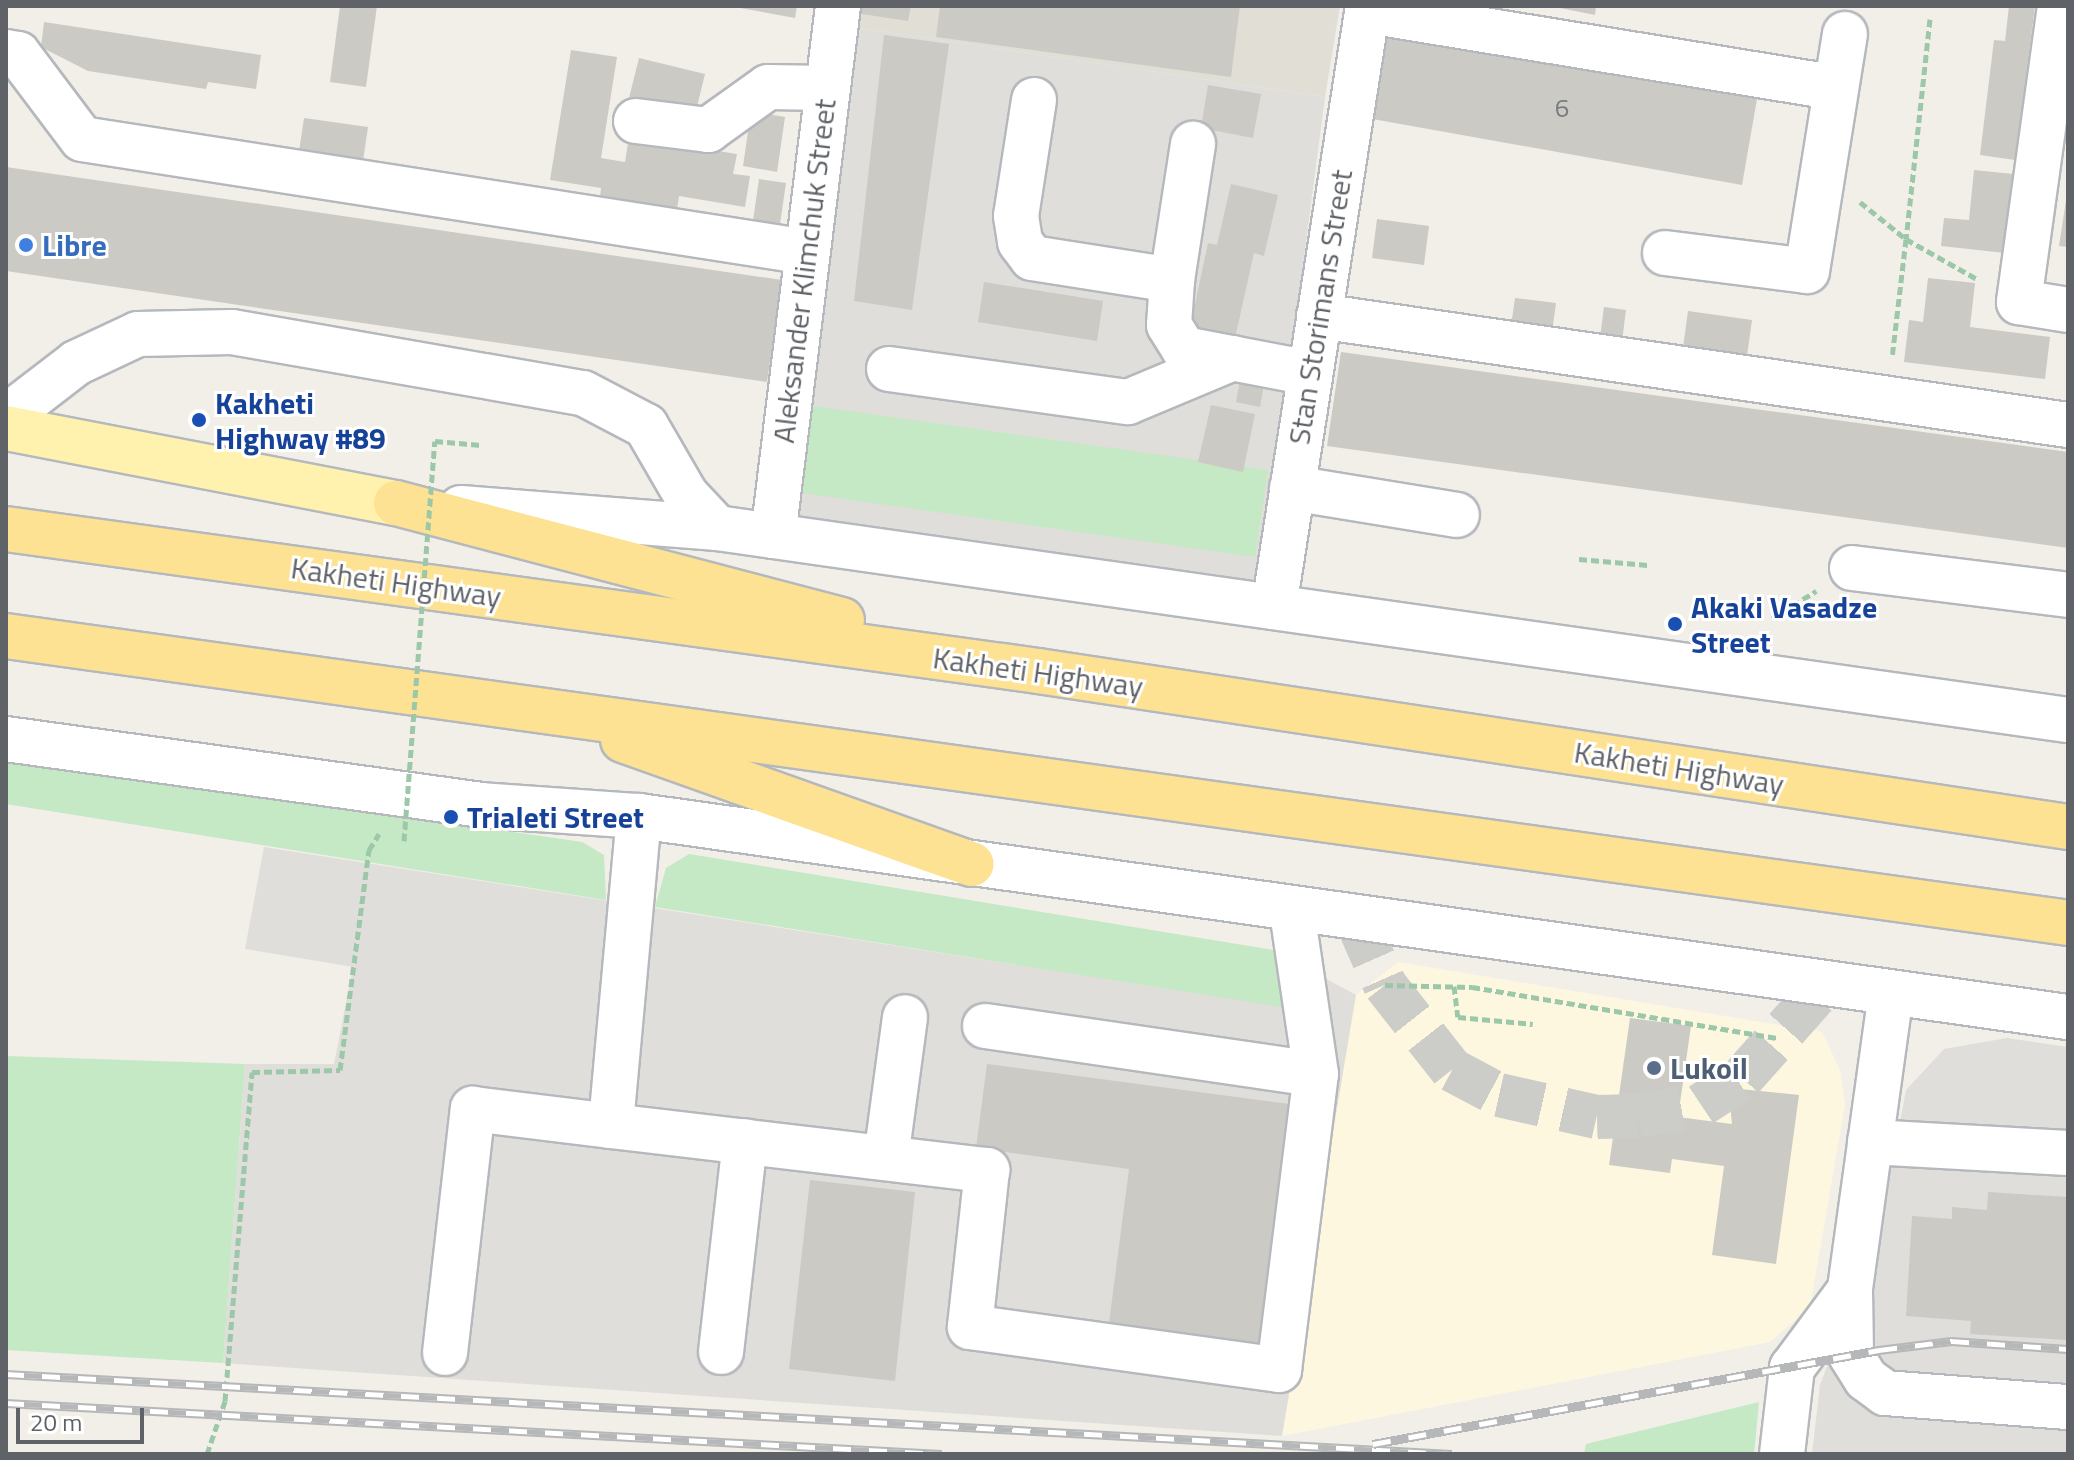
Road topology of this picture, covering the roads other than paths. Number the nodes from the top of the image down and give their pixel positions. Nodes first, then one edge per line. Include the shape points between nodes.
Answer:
1 (838, 6) edge
2 (2060, 6) edge
3 (1368, 8) edge
4 (1845, 34) dead end
5 (6, 52) edge
6 (828, 88) junction
7 (1836, 88) junction
8 (1034, 100) dead end
9 (636, 121) dead end
10 (1193, 144) dead end
11 (807, 252) junction
12 (1665, 253) dead end
13 (1172, 280) junction
14 (2068, 310) edge
15 (1319, 316) junction
16 (1233, 358) junction
17 (889, 369) dead end
18 (1310, 373) junction
19 (6, 417) edge
20 (2068, 425) edge
21 (6, 428) edge
22 (1292, 488) junction
23 (396, 503) junction
24 (1457, 515) dead end
25 (717, 528) junction
26 (6, 529) edge
27 (773, 536) junction
28 (1852, 568) dead end
29 (2068, 595) edge
30 (1274, 607) junction
31 (6, 636) edge
32 (1038, 671) junction
33 (534, 708) junction
34 (2068, 720) edge
35 (6, 739) edge
36 (639, 816) junction
37 (2068, 827) edge
38 (972, 864) junction
39 (1292, 911) junction
40 (2068, 923) edge
41 (1891, 993) junction
42 (905, 1017) dead end
43 (2068, 1017) edge
44 (985, 1026) dead end
45 (1316, 1074) junction
46 (611, 1126) junction
47 (745, 1141) junction
48 (1870, 1142) junction
49 (2068, 1153) edge
50 (886, 1158) junction
51 (1850, 1290) junction
52 (721, 1352) dead end
53 (445, 1353) dead end
54 (2068, 1407) edge
55 (1782, 1454) edge

1 - 6 street, Aleksander Klimchuk Street
2 - 14 street via 2019,302
3 - 7 street
3 - 15 street, Stan Storimans Street
4 - 7 street
5 - 11 street via 18,54 82,139
6 - 9 street via 768,87 708,130
6 - 11 street, Aleksander Klimchuk Street
7 - 12 street via 1807,271
8 - 13 street via 1016,216 1020,242 1032,258
10 - 13 street
11 - 27 street, Aleksander Klimchuk Street
13 - 16 street via 1169,325 1184,349
15 - 18 street, Stan Storimans Street
15 - 20 street
16 - 17 street via 1128,402
16 - 18 street
18 - 22 street, Stan Storimans Street
19 - 25 street via 76,363 138,334 232,332 583,393 646,426 686,495
21 - 23 main road
22 - 24 street
22 - 30 street, Stan Storimans Street
23 - 25 street
23 - 32 highway
25 - 27 street
26 - 32 highway, Kakheti Highway
27 - 30 street
28 - 29 street
30 - 34 street
31 - 33 highway
32 - 37 highway, Kakheti Highway
33 - 38 highway
33 - 40 highway
35 - 36 street via 480,805
36 - 38 street
36 - 46 street
38 - 39 street
39 - 41 street
39 - 45 street
41 - 43 street
41 - 48 street
42 - 50 street
44 - 45 street
45 - 50 street via 1279,1370 970,1327 987,1170
46 - 47 street
46 - 53 street via 473,1109
47 - 50 street
47 - 52 street
48 - 49 street
48 - 51 street
51 - 54 street via 1851,1355 1866,1379 1885,1393
51 - 55 street via 1792,1368

